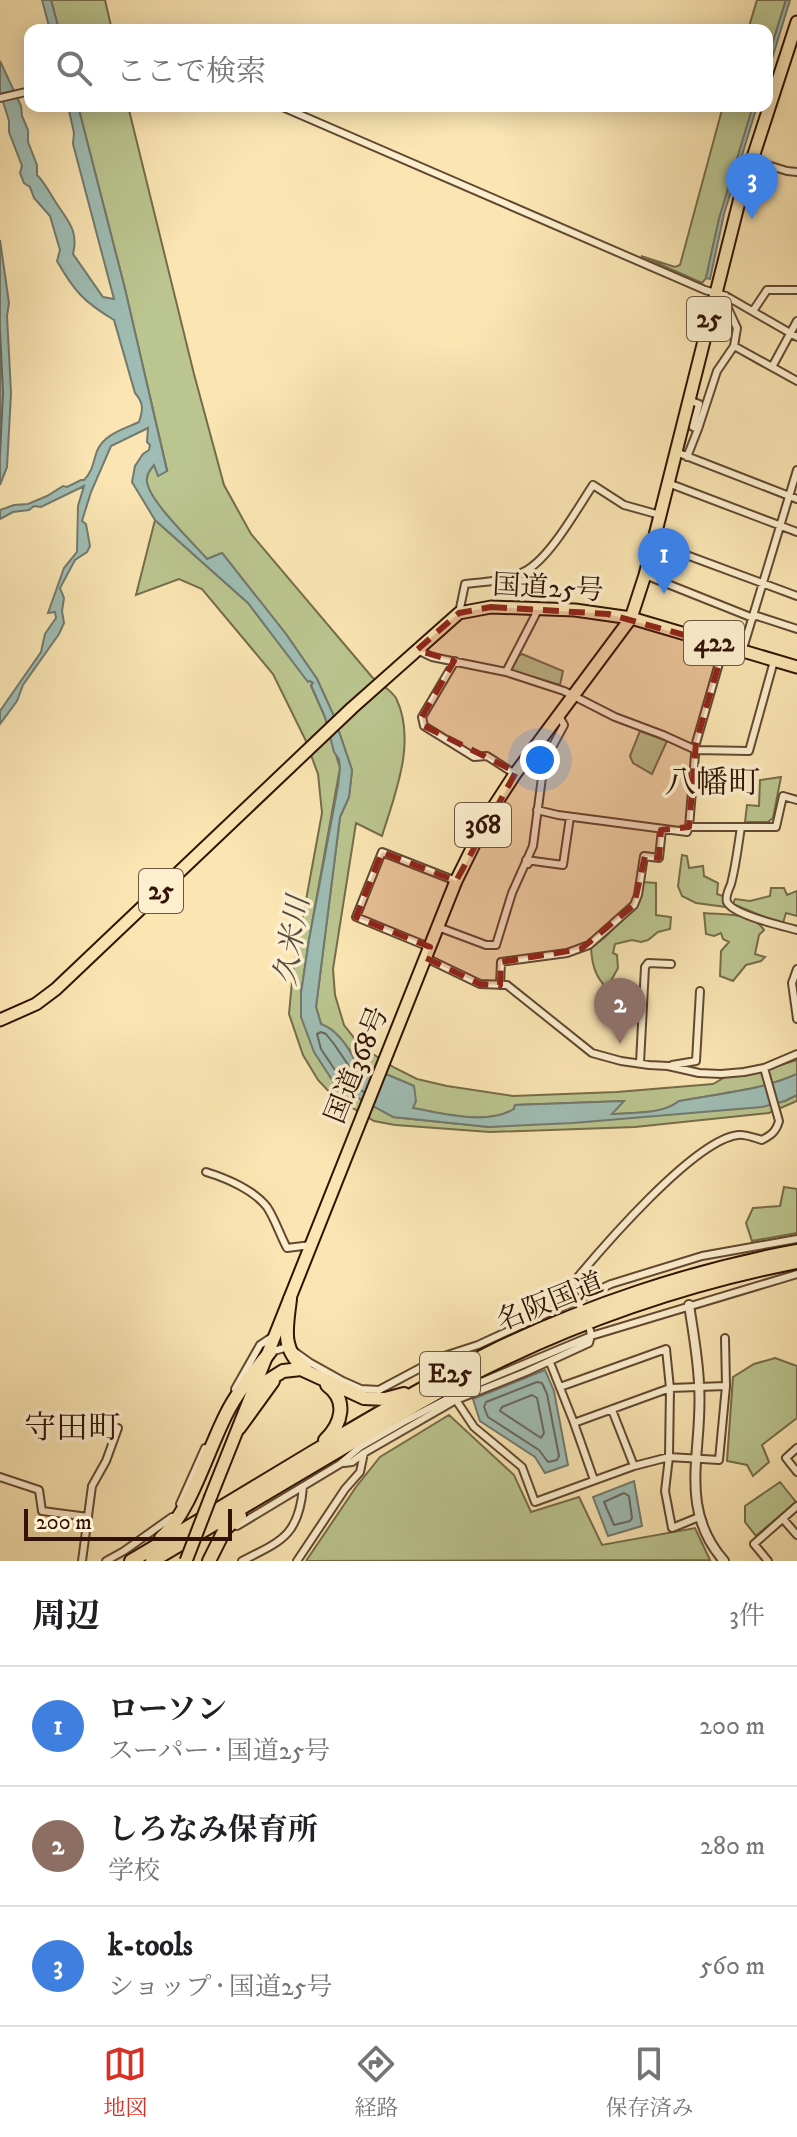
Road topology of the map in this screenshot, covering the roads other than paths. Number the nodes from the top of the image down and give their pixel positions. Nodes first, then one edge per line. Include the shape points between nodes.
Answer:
1 (797, 22) edge
2 (24, 92) edge
3 (773, 94) edge
4 (0, 98) edge
5 (294, 112) edge
6 (767, 112) edge
7 (751, 160) junction
8 (797, 172) edge
9 (797, 290) edge
10 (720, 294) junction
11 (753, 311) junction
12 (797, 321) edge
13 (794, 335) edge
14 (734, 346) junction
15 (772, 367) junction
16 (797, 381) edge
17 (689, 400) junction
18 (698, 429) junction
19 (682, 454) junction
20 (797, 470) edge
21 (668, 483) junction
22 (789, 497) junction
23 (797, 499) edge
24 (660, 515) junction
25 (779, 527) junction
26 (797, 532) edge
27 (653, 542) junction
28 (645, 575) junction
29 (762, 583) junction
30 (797, 596) edge
31 (539, 608) junction
32 (459, 613) junction
33 (753, 616) junction
34 (631, 618) junction
35 (797, 629) edge
36 (724, 646) junction
37 (417, 650) junction
38 (742, 652) junction
39 (455, 661) junction
40 (774, 661) junction
41 (797, 667) edge
42 (506, 672) junction
43 (574, 696) junction
44 (559, 716) junction
45 (696, 750) junction
46 (515, 774) junction
47 (797, 800) edge
48 (537, 810) junction
49 (570, 817) junction
50 (689, 827) junction
51 (741, 827) junction
52 (662, 829) junction
53 (527, 862) junction
54 (456, 881) junction
55 (438, 927) junction
56 (797, 930) edge
57 (428, 952) junction
58 (671, 964) dead end
59 (797, 969) edge
60 (500, 985) junction
61 (700, 991) dead end
62 (797, 1019) edge
63 (0, 1020) edge
64 (797, 1054) edge
65 (640, 1063) junction
66 (668, 1066) junction
67 (764, 1068) junction
68 (206, 1172) dead end
69 (797, 1239) edge
70 (311, 1244) junction
71 (797, 1251) edge
72 (797, 1262) edge
73 (797, 1274) edge
74 (290, 1299) junction
75 (576, 1299) junction
76 (689, 1305) junction
77 (580, 1306) dead end
78 (570, 1318) junction
79 (590, 1333) junction
80 (276, 1336) junction
81 (725, 1338) dead end
82 (288, 1347) junction
83 (270, 1352) junction
84 (551, 1365) dead end
85 (307, 1370) junction
86 (700, 1386) junction
87 (726, 1386) junction
88 (560, 1387) junction
89 (256, 1388) junction
90 (670, 1388) junction
91 (456, 1400) junction
92 (612, 1410) junction
93 (574, 1423) junction
94 (118, 1428) dead end
95 (239, 1428) junction
96 (346, 1446) junction
97 (797, 1448) edge
98 (364, 1453) junction
99 (669, 1457) junction
100 (696, 1458) junction
101 (340, 1464) junction
102 (634, 1466) junction
103 (797, 1472) edge
104 (0, 1477) edge
105 (594, 1480) junction
106 (303, 1487) junction
107 (243, 1494) junction
108 (797, 1506) edge
109 (88, 1517) junction
110 (699, 1517) junction
111 (783, 1519) junction
112 (797, 1535) edge
113 (219, 1541) junction
114 (82, 1561) edge
115 (106, 1561) edge
116 (128, 1561) edge
117 (152, 1561) edge
118 (186, 1561) edge
119 (209, 1561) edge
120 (242, 1561) edge
121 (297, 1561) edge
122 (724, 1561) edge
123 (768, 1561) edge

1 - 3 highway, 国道25号 / 25
2 - 4 street
5 - 10 street
6 - 7 highway, 国道25号 / 25
7 - 8 street
7 - 10 highway, 国道25号 / 25
9 - 11 street via 767,290
10 - 11 street
10 - 14 street via 737,328
10 - 17 highway, 国道25号 / 25
11 - 13 street
12 - 13 street
13 - 15 street
14 - 15 street
14 - 18 street via 717,371
15 - 16 street
17 - 18 street via 699,404 693,427
17 - 19 highway, 国道25号 / 25
18 - 19 street
19 - 21 highway, 国道25号 / 25
19 - 22 street
20 - 22 street
21 - 24 highway, 国道25号 / 25
21 - 25 street
22 - 23 street
22 - 25 street
24 - 27 highway, 国道25号 / 25
24 - 32 street via 624,505 593,485 545,555 529,569 507,577 465,584
25 - 26 street
25 - 29 street
27 - 28 highway, 国道25号 / 25
27 - 29 street
28 - 33 street
28 - 34 highway, 国道25号 / 25
29 - 30 street
29 - 33 street
31 - 32 highway, 国道25号
31 - 34 highway, 国道25号
31 - 42 street
32 - 37 highway, 国道25号 / 25
33 - 35 street
33 - 38 street
34 - 36 highway, 422
34 - 43 highway, 国道368号 / 368
36 - 38 highway, 422
36 - 45 street
37 - 39 street
37 - 63 highway, 国道25号 / 25 via 56,989
38 - 40 highway, 422
39 - 42 street
39 - 46 street via 422,717 424,726 474,757 487,756
40 - 41 highway, 422
40 - 45 street via 749,751
42 - 43 street
43 - 44 highway, 国道368号 / 368
43 - 45 street
44 - 46 highway, 国道368号 / 368
44 - 48 street via 564,725 544,762
45 - 50 street
46 - 54 highway, 国道368号 / 368
47 - 51 street via 783,796 776,827
48 - 49 street
48 - 53 street
49 - 52 street
49 - 53 street via 563,865
50 - 51 street
50 - 52 street via 687,832
51 - 56 street via 728,903
52 - 60 street via 659,858 644,856 634,905 581,949 501,962
53 - 55 street via 496,945
54 - 55 highway, 国道368号 / 368
54 - 57 street via 382,852 359,909 356,917
55 - 57 highway, 国道368号 / 368
57 - 60 street via 480,984
57 - 70 highway, 国道368号 / 368
58 - 65 street via 645,967
59 - 62 street via 792,983
60 - 65 street via 515,990 592,1053
61 - 66 street via 696,1061
64 - 67 street
65 - 66 street
66 - 67 street via 721,1074
67 - 75 street via 777,1130 762,1140 741,1134 693,1159 592,1260 572,1284
68 - 70 street via 224,1177 266,1206 287,1248
69 - 75 street via 702,1256
70 - 74 highway, 国道368号 / 368
71 - 78 highway, 名阪国道 / E25 via 701,1273
72 - 96 highway, 名阪国道 / E25 via 657,1298 534,1345 454,1383
73 - 76 street
74 - 80 highway, 国道368号 / 368
74 - 82 highway
75 - 77 street
75 - 82 street via 379,1390 343,1381
76 - 79 street
76 - 86 street
78 - 85 highway via 506,1342 392,1398 364,1398
78 - 107 highway, 名阪国道 / E25 via 461,1368
79 - 91 street via 589,1343
79 - 101 street via 451,1396 360,1447
80 - 83 highway, 国道368号 / 368
80 - 115 street via 260,1345 246,1368 177,1510
81 - 87 street
82 - 83 street
82 - 85 highway
83 - 89 highway, 国道368号 / 368
83 - 116 highway via 230,1407 177,1520
84 - 88 street
85 - 89 highway via 289,1369
86 - 87 street
86 - 90 street
86 - 100 street
87 - 100 street via 719,1460
88 - 90 street via 666,1349
88 - 93 street
89 - 95 highway, 国道368号 / 368
90 - 92 street
90 - 99 street
91 - 98 street
91 - 105 street via 474,1427 522,1467 535,1502
92 - 93 street
92 - 102 street
93 - 105 street
94 - 109 street via 92,1486
95 - 107 highway via 270,1383 288,1372 320,1381 340,1401 340,1418 327,1438
95 - 118 highway, 国道368号 / 368, bridge
96 - 113 highway via 240,1516
96 - 117 highway, 名阪国道 / E25
97 - 103 street via 786,1458
98 - 101 street
98 - 121 street via 360,1472
99 - 100 street
99 - 102 street
99 - 110 street via 665,1491 672,1528
100 - 110 street
101 - 106 street
102 - 105 street
104 - 109 street via 39,1490 42,1511
106 - 113 street
106 - 120 street via 288,1535
107 - 116 highway, 名阪国道 / E25
108 - 111 street
109 - 114 street
110 - 122 street
111 - 112 street
111 - 123 street via 754,1544
113 - 119 highway

